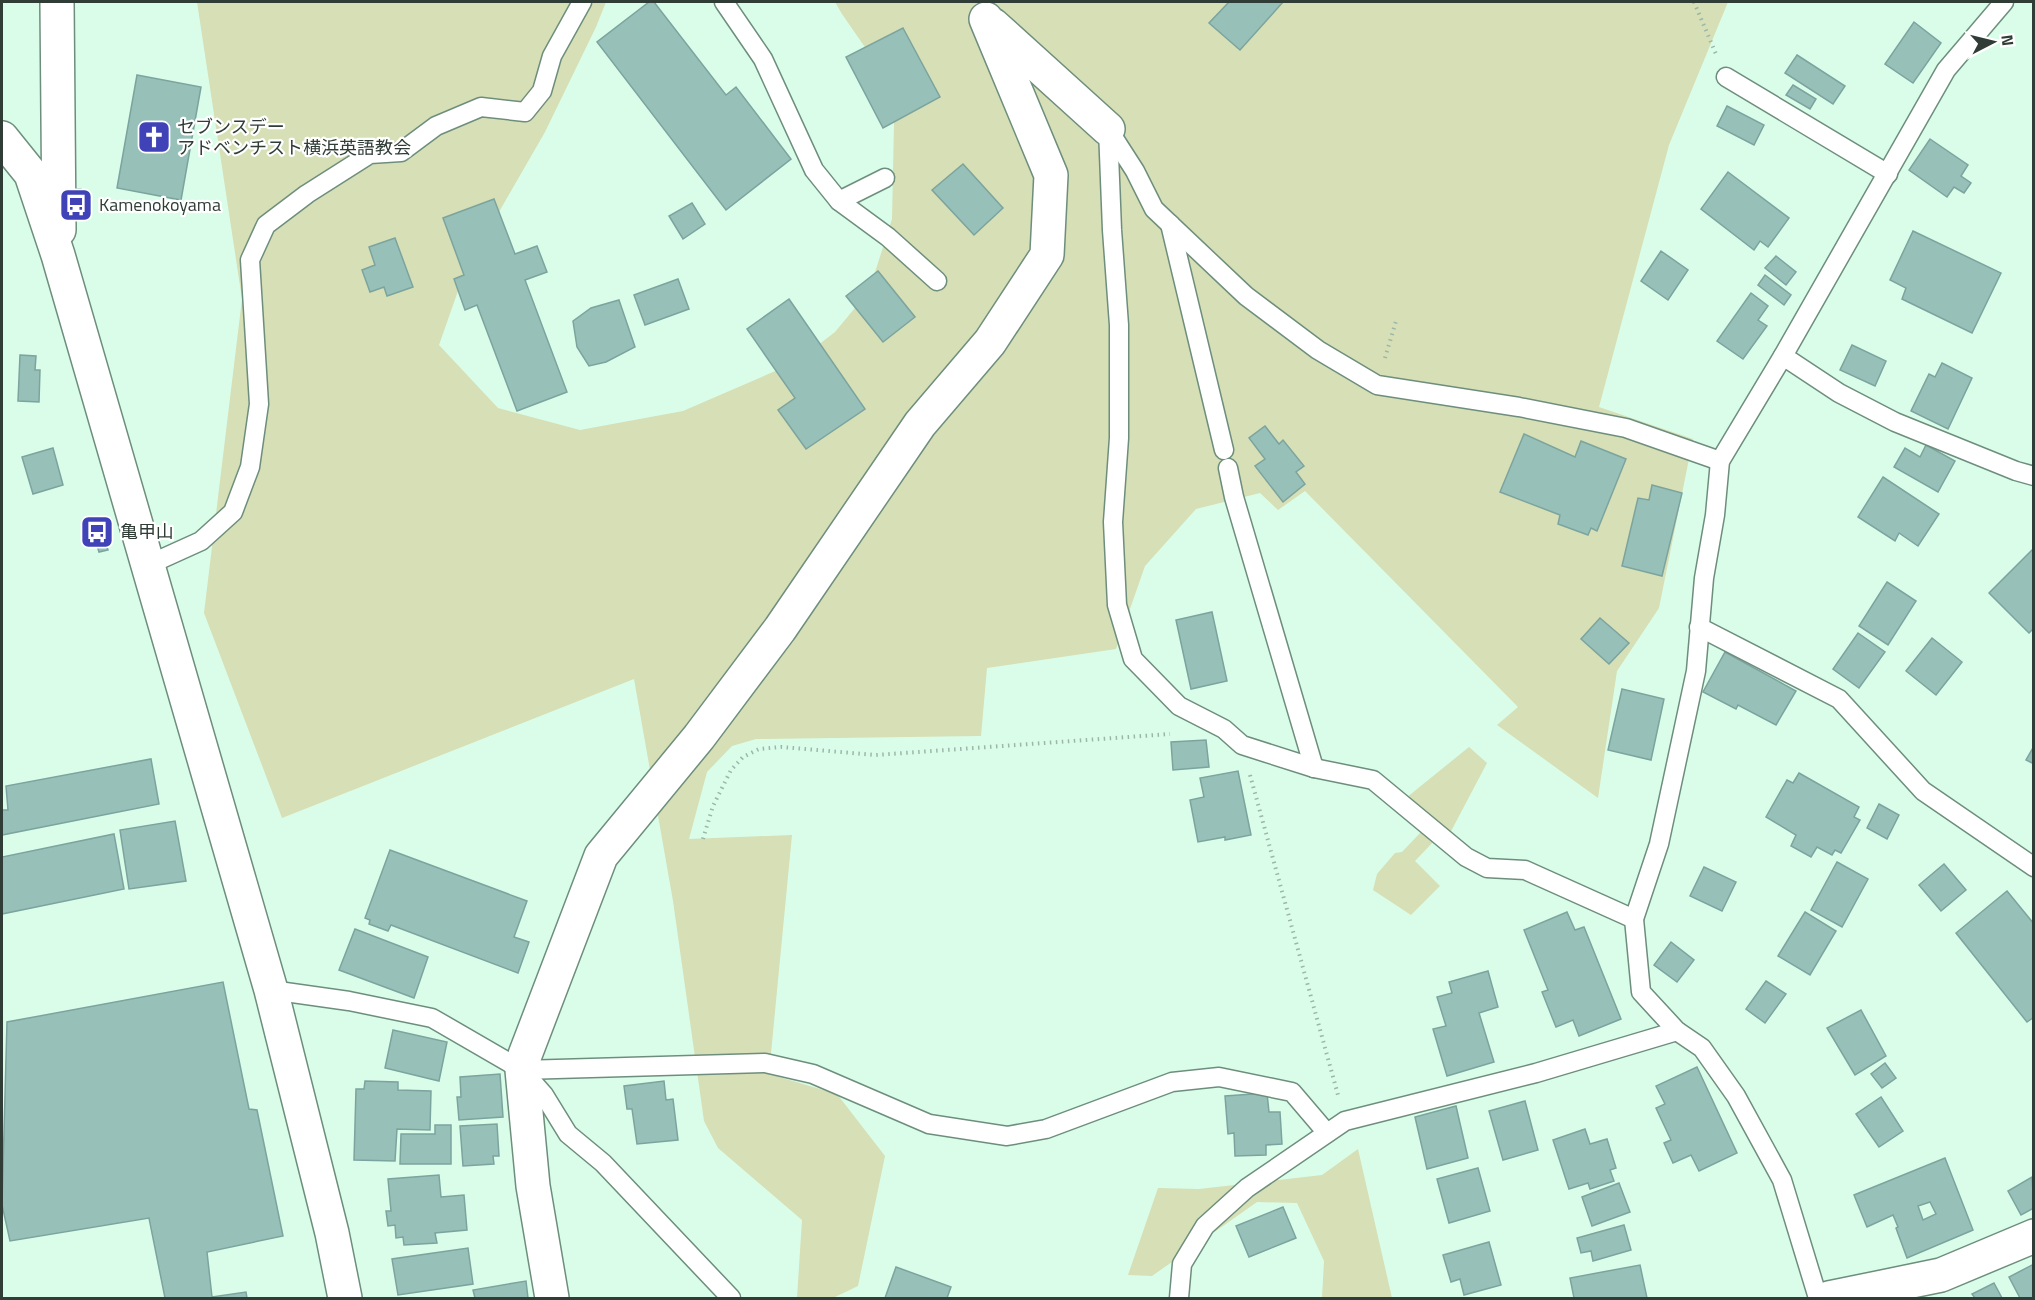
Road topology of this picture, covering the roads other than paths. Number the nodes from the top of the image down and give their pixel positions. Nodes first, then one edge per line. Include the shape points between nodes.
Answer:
1 (57, 2) edge
2 (582, 2) edge
3 (724, 2) edge
4 (2004, 2) edge
5 (979, 10) edge
6 (1726, 77) road end
7 (1108, 129) junction
8 (2, 138) edge
9 (1888, 174) junction
10 (885, 178) dead end
11 (839, 201) junction
12 (1170, 224) junction
13 (58, 255) junction
14 (937, 281) dead end
15 (1783, 356) junction
16 (1224, 450) dead end
17 (1720, 460) junction
18 (1228, 468) dead end
19 (2034, 476) edge
20 (148, 565) junction
21 (1699, 627) junction
22 (1314, 768) junction
23 (2034, 867) edge
24 (1634, 919) junction
25 (271, 990) junction
26 (1677, 1031) junction
27 (522, 1070) junction
28 (1327, 1133) junction
29 (2034, 1236) edge
30 (345, 1299) edge
31 (552, 1299) edge
32 (731, 1299) edge
33 (1179, 1299) edge
34 (1818, 1299) edge
35 (1829, 1299) edge

1 - 13 street
2 - 20 lane via 552,56 542,91 525,112 481,107 436,126 401,152 370,154 266,225 250,260 258,404 250,467 232,512 201,541
3 - 11 lane via 763,59 814,170
4 - 9 lane via 1946,70
5 - 7 street
5 - 27 street via 1052,175 1047,255 990,342 920,424 780,629 699,737 601,856
6 - 9 lane
7 - 12 lane via 1154,209
7 - 22 lane via 1119,325 1119,438 1113,522 1117,604 1133,659 1179,706 1224,729 1242,745
8 - 13 street via 31,174
9 - 15 lane
10 - 11 lane
11 - 14 lane via 888,237
12 - 16 lane
12 - 17 lane via 1246,296 1317,350 1377,385 1626,428
13 - 20 street
15 - 17 lane
15 - 19 lane via 1839,393 1895,422
17 - 21 lane
18 - 22 lane
20 - 25 street
21 - 23 lane via 1839,699 1923,791
21 - 24 lane via 1696,671 1659,844
22 - 24 lane via 1373,780 1466,857 1487,868 1525,870
24 - 26 lane via 1641,992
25 - 27 lane via 349,1000 432,1018
25 - 30 street
26 - 28 lane via 1536,1073 1345,1121
26 - 34 lane via 1702,1048 1736,1096 1782,1180
27 - 28 lane via 765,1063 813,1074 929,1124 1007,1136 1046,1129 1172,1082 1219,1077 1292,1092
27 - 31 street via 533,1186
27 - 32 lane via 544,1095 568,1134 603,1162
28 - 33 lane via 1247,1188 1205,1226 1182,1264
29 - 35 street via 1941,1275

